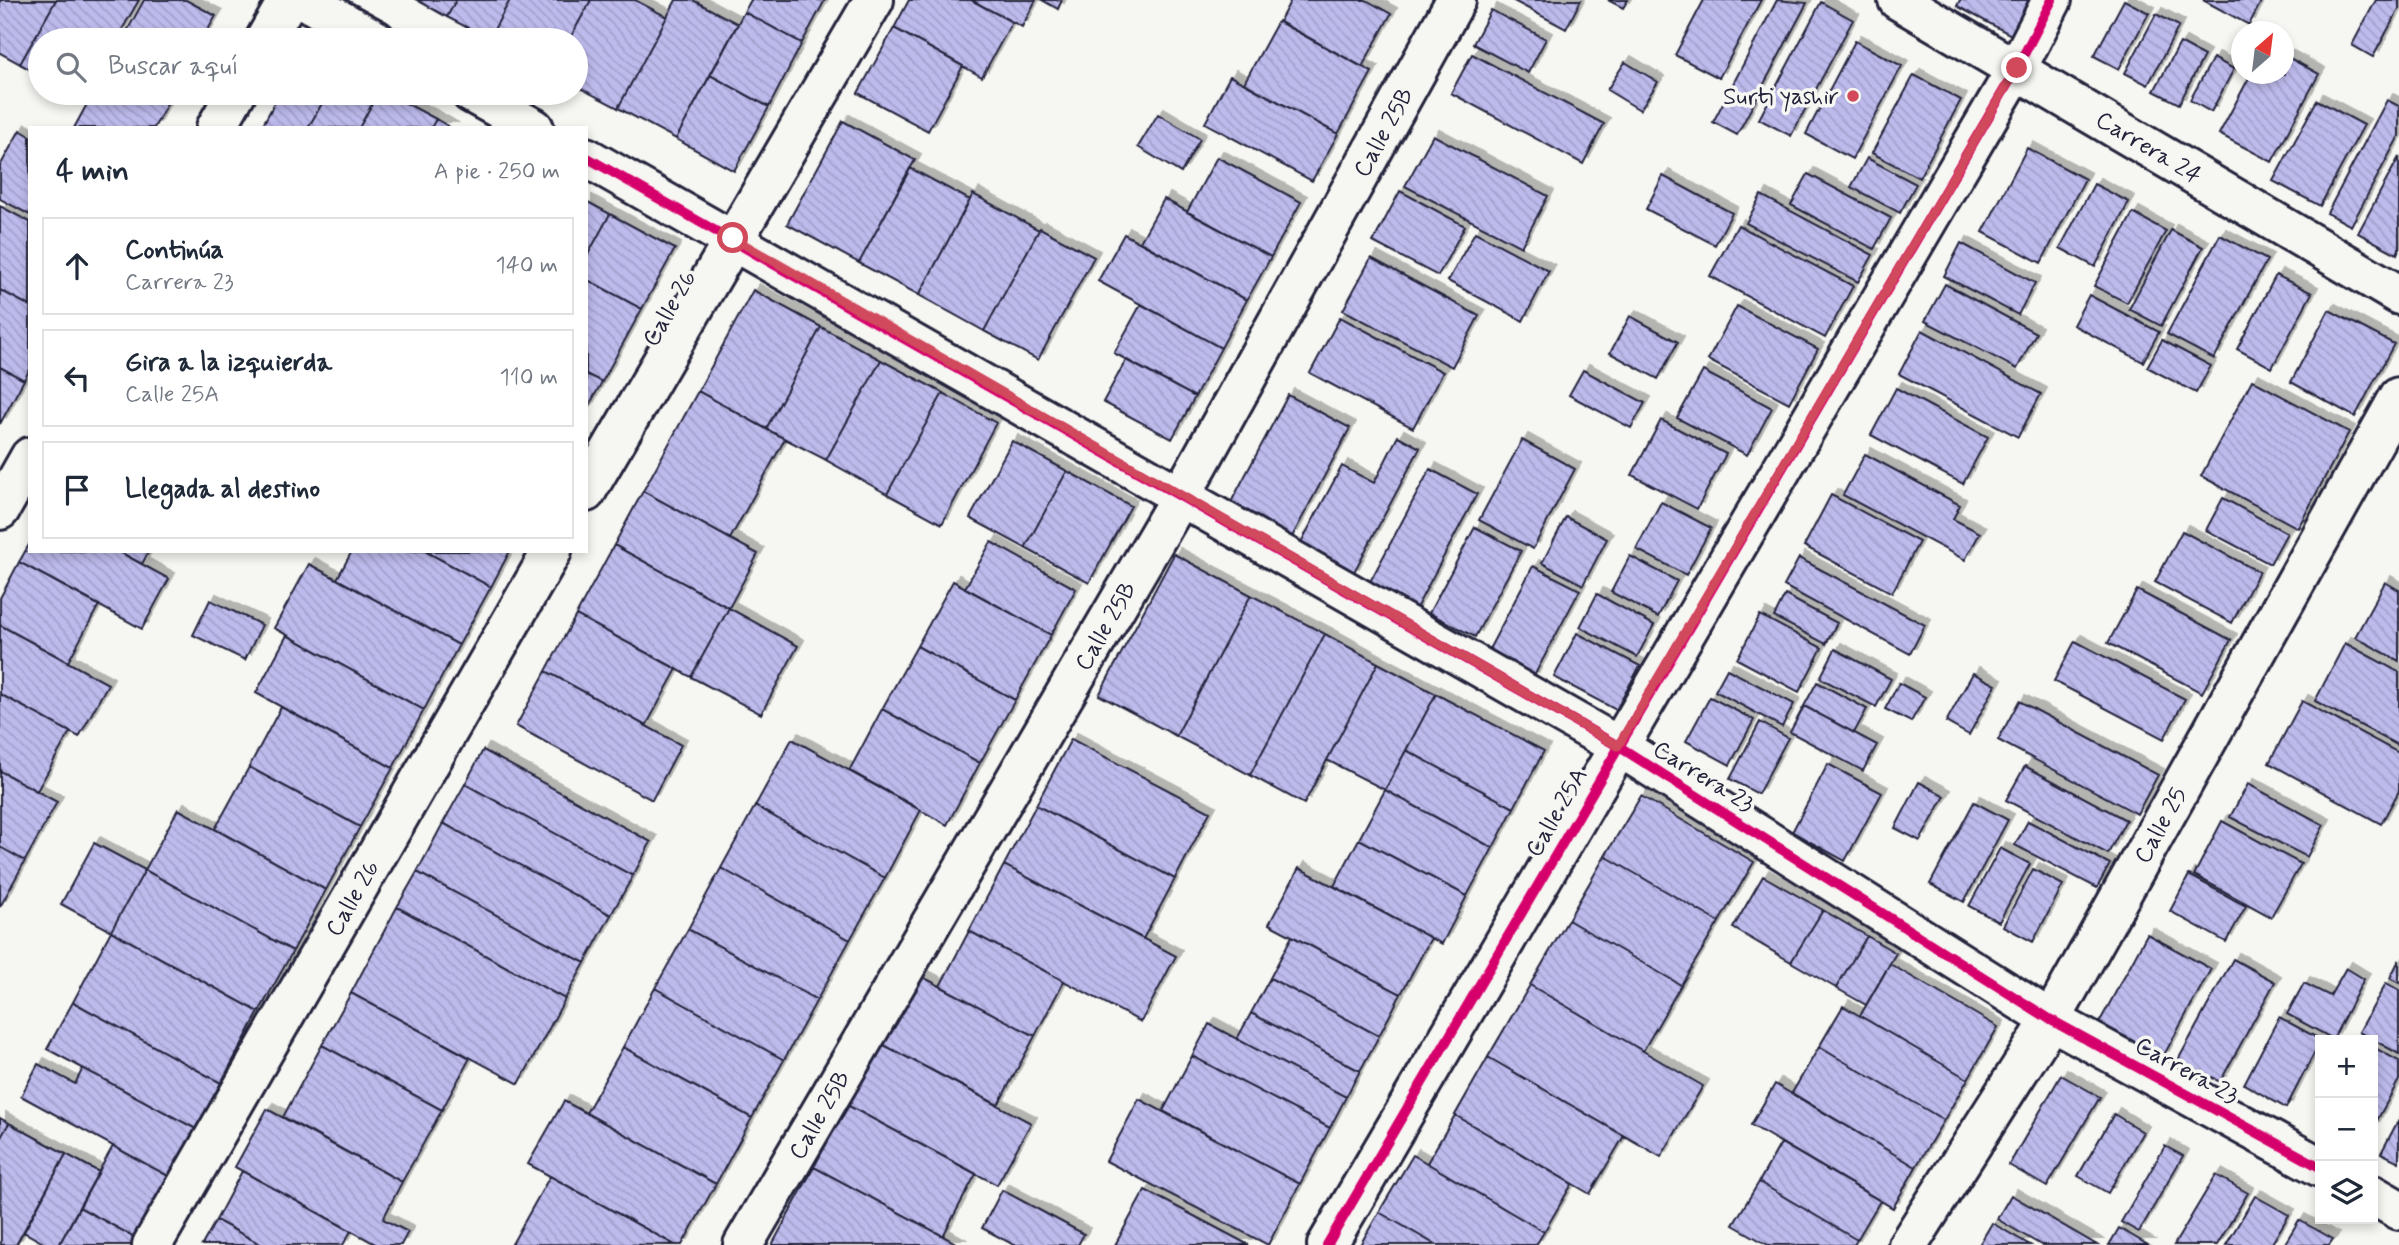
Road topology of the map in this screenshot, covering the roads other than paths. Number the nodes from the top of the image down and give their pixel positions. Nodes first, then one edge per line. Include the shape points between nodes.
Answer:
1 (288, 0) edge
2 (304, 0) edge
3 (874, 0) edge
4 (1455, 0) edge
5 (1899, 0) edge
6 (2052, 0) edge
7 (272, 28) edge
8 (354, 28) edge
9 (2017, 68) junction
10 (229, 105) edge
11 (493, 105) edge
12 (217, 126) edge
13 (530, 126) edge
14 (588, 158) edge
15 (733, 238) junction
16 (2399, 295) edge
17 (2399, 397) edge
18 (28, 461) edge
19 (588, 489) edge
20 (1181, 496) junction
21 (0, 510) edge
22 (551, 553) edge
23 (1618, 746) junction
24 (2051, 1020) junction
25 (2315, 1164) edge
26 (2378, 1198) edge
27 (2399, 1210) edge
28 (152, 1245) edge
29 (743, 1245) edge
30 (1327, 1245) edge
31 (1908, 1245) edge

1 - 7 street
2 - 8 street
3 - 15 street, Calle 26
4 - 20 street, Calle 25B
5 - 9 street, Carrera 24
6 - 9 street, Calle 25A
9 - 16 street, Carrera 24
9 - 23 street, Calle 25A
10 - 12 street
11 - 13 street
14 - 15 street, Carrera 23
15 - 19 street, Calle 26
15 - 20 street, Carrera 23
17 - 24 street, Calle 25
18 - 21 street
20 - 23 street, Carrera 23
20 - 29 street, Calle 25B
22 - 28 street, Calle 26
23 - 24 street, Carrera 23
23 - 30 street, Calle 25A
24 - 25 street, Carrera 23
24 - 31 street, Calle 25
26 - 27 street

